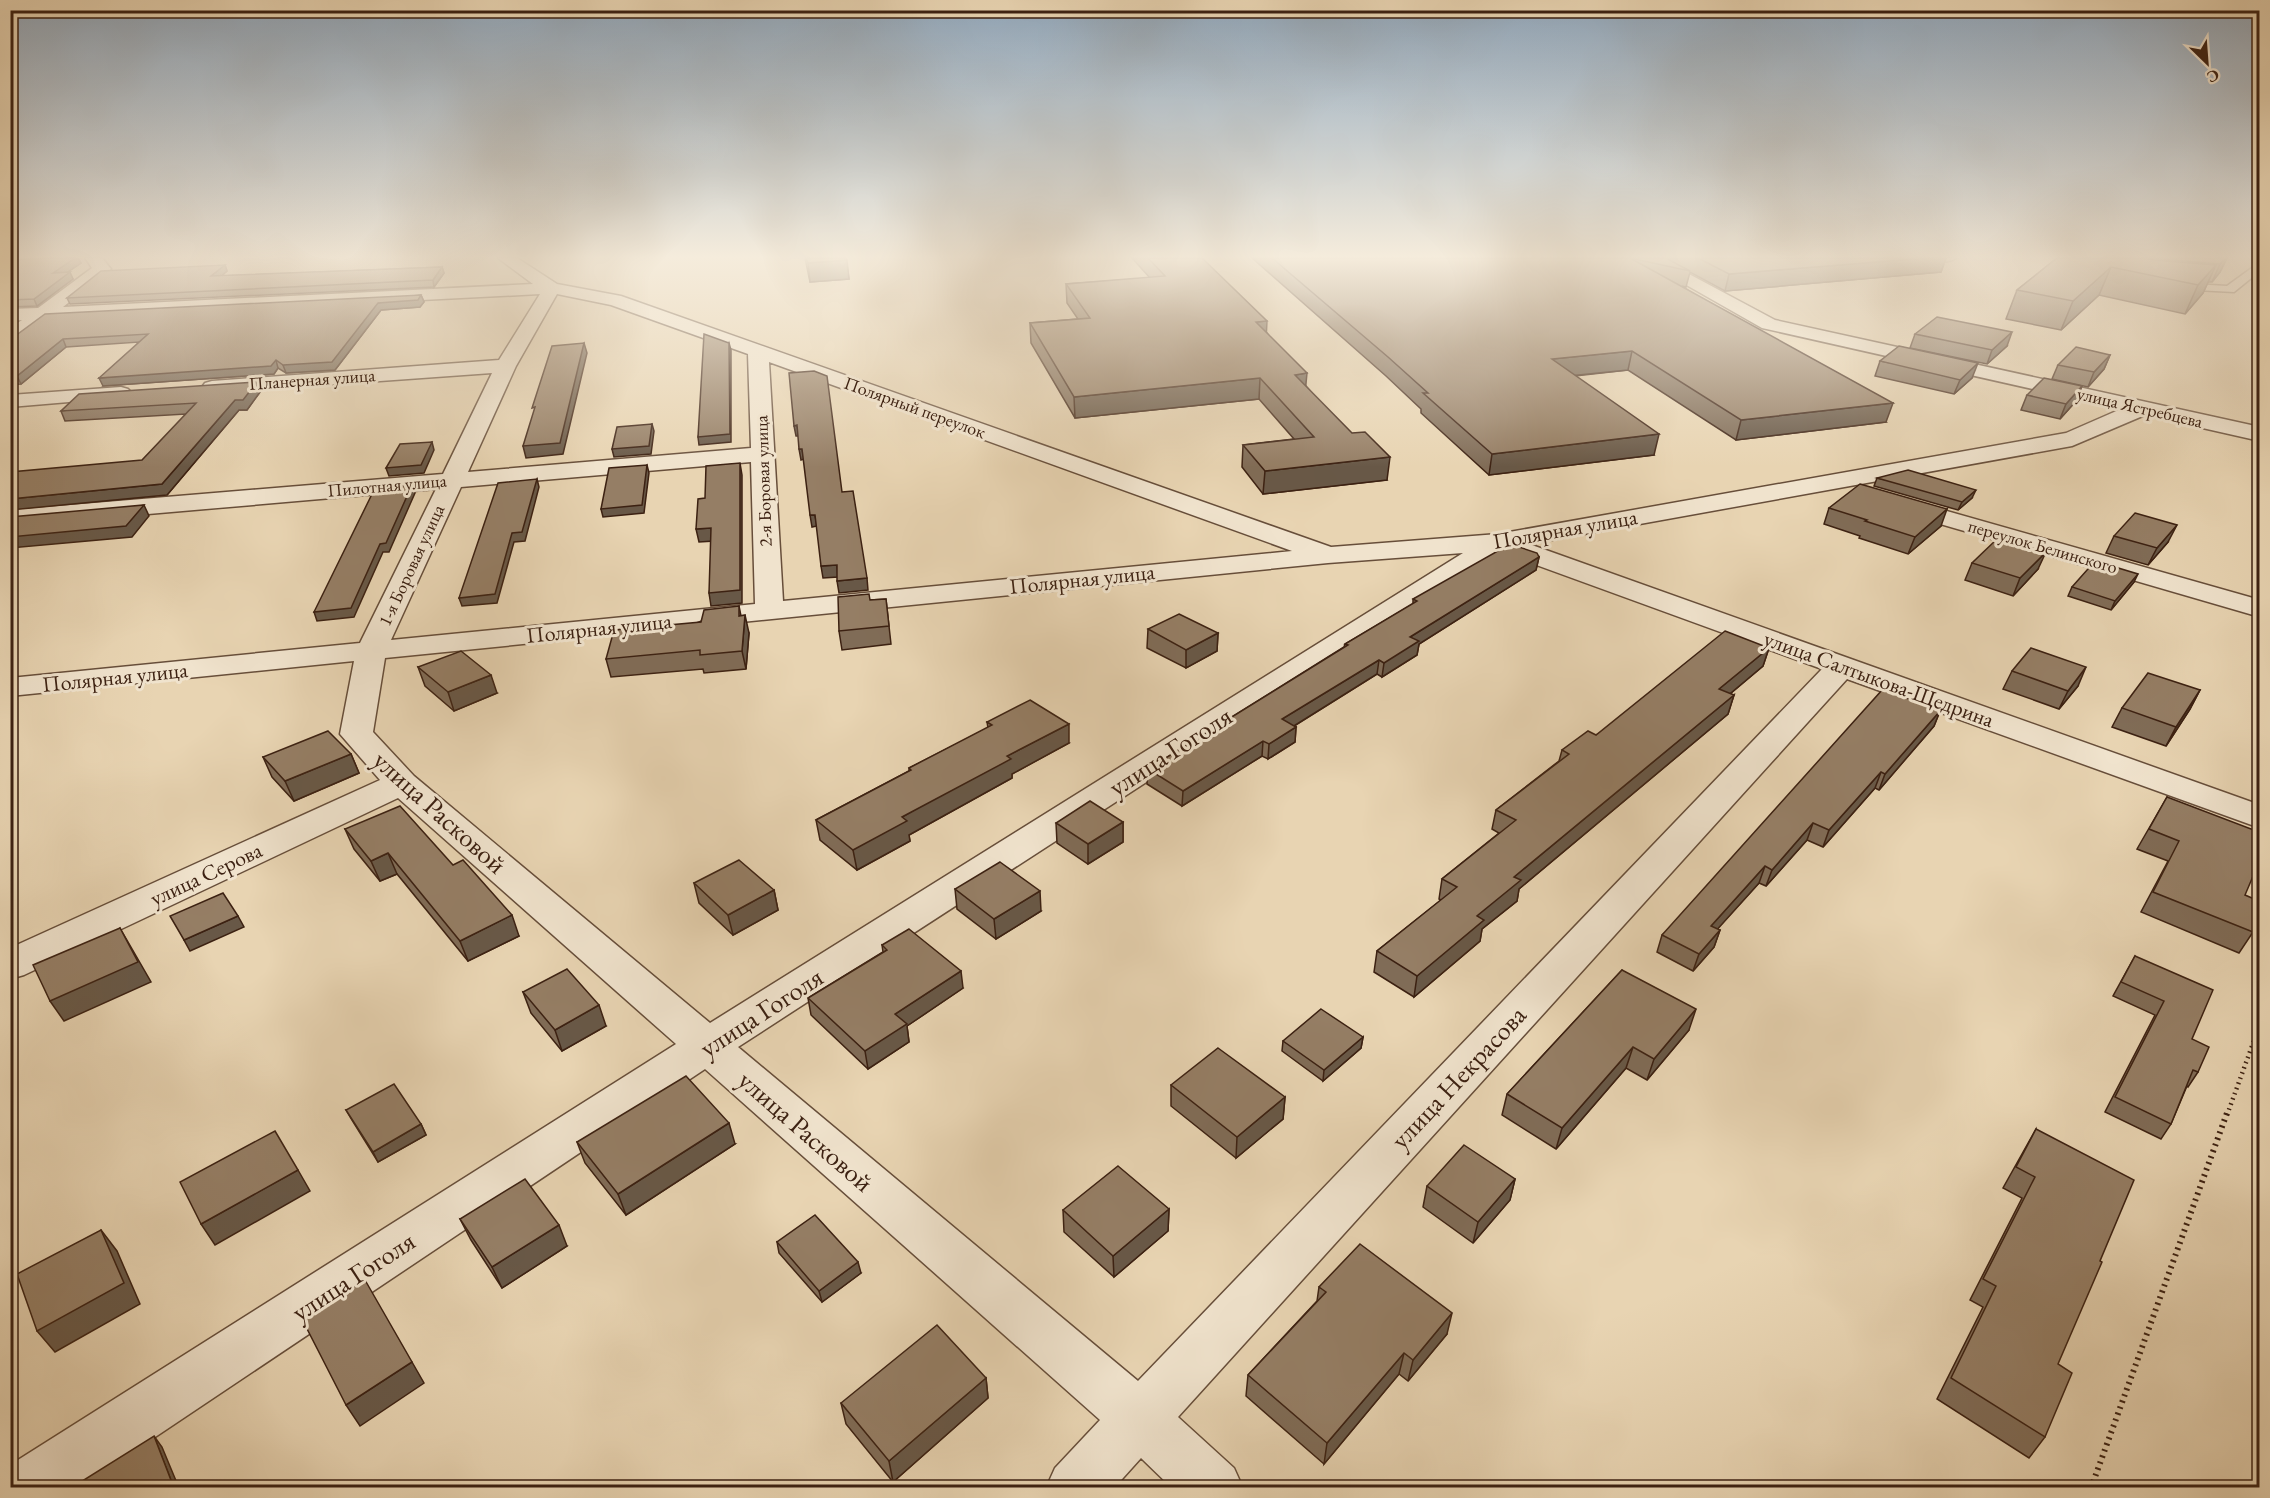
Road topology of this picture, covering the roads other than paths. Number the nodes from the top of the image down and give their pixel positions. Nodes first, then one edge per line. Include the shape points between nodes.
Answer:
1 (24, 328) edge
2 (528, 328) edge
3 (693, 328) edge
4 (1786, 328) edge
5 (10, 338) edge
6 (758, 351) junction
7 (506, 366) junction
8 (188, 388) edge
9 (140, 392) edge
10 (10, 401) edge
11 (2142, 408) junction
12 (2259, 434) edge
13 (763, 454) junction
14 (451, 480) junction
15 (1826, 483) junction
16 (10, 518) edge
17 (1498, 542) junction
18 (1328, 555) junction
19 (2259, 609) edge
20 (769, 610) junction
21 (371, 651) junction
22 (1842, 666) junction
23 (10, 687) edge
24 (402, 783) junction
25 (2259, 817) edge
26 (10, 965) edge
27 (707, 1046) junction
28 (1138, 1418) junction
29 (27, 1488) edge
30 (1075, 1488) edge
31 (1214, 1488) edge

1 - 5 street
2 - 7 street, 1-я Боровая улица
3 - 6 street, Полярный переулок
4 - 11 street, улица Ястребцева
6 - 13 street, 2-я Боровая улица
6 - 18 street, Полярный переулок
7 - 8 street, Планерная улица
7 - 14 street, 1-я Боровая улица
9 - 10 street
11 - 12 street, улица Ястребцева
11 - 15 street, Полярная улица via 2072,439
13 - 14 street, Пилотная улица
13 - 20 street, 2-я Боровая улица
14 - 16 street, Пилотная улица
14 - 21 street, 1-я Боровая улица
15 - 17 street, Полярная улица
15 - 19 street, переулок Белинского
17 - 18 street, Полярная улица
17 - 22 street, улица Салтыкова-Щедрина
17 - 27 street, улица Гоголя
18 - 20 street, Полярная улица
20 - 21 street, Полярная улица
21 - 23 street, Полярная улица
21 - 24 street, улица Расковой via 356,734
22 - 25 street, улица Салтыкова-Щедрина
22 - 28 street, улица Некрасова
24 - 26 street, улица Серова
24 - 27 street, улица Расковой
27 - 28 street, улица Расковой
27 - 29 street, улица Гоголя
28 - 30 street, улица Некрасова
28 - 31 street, улица Расковой

